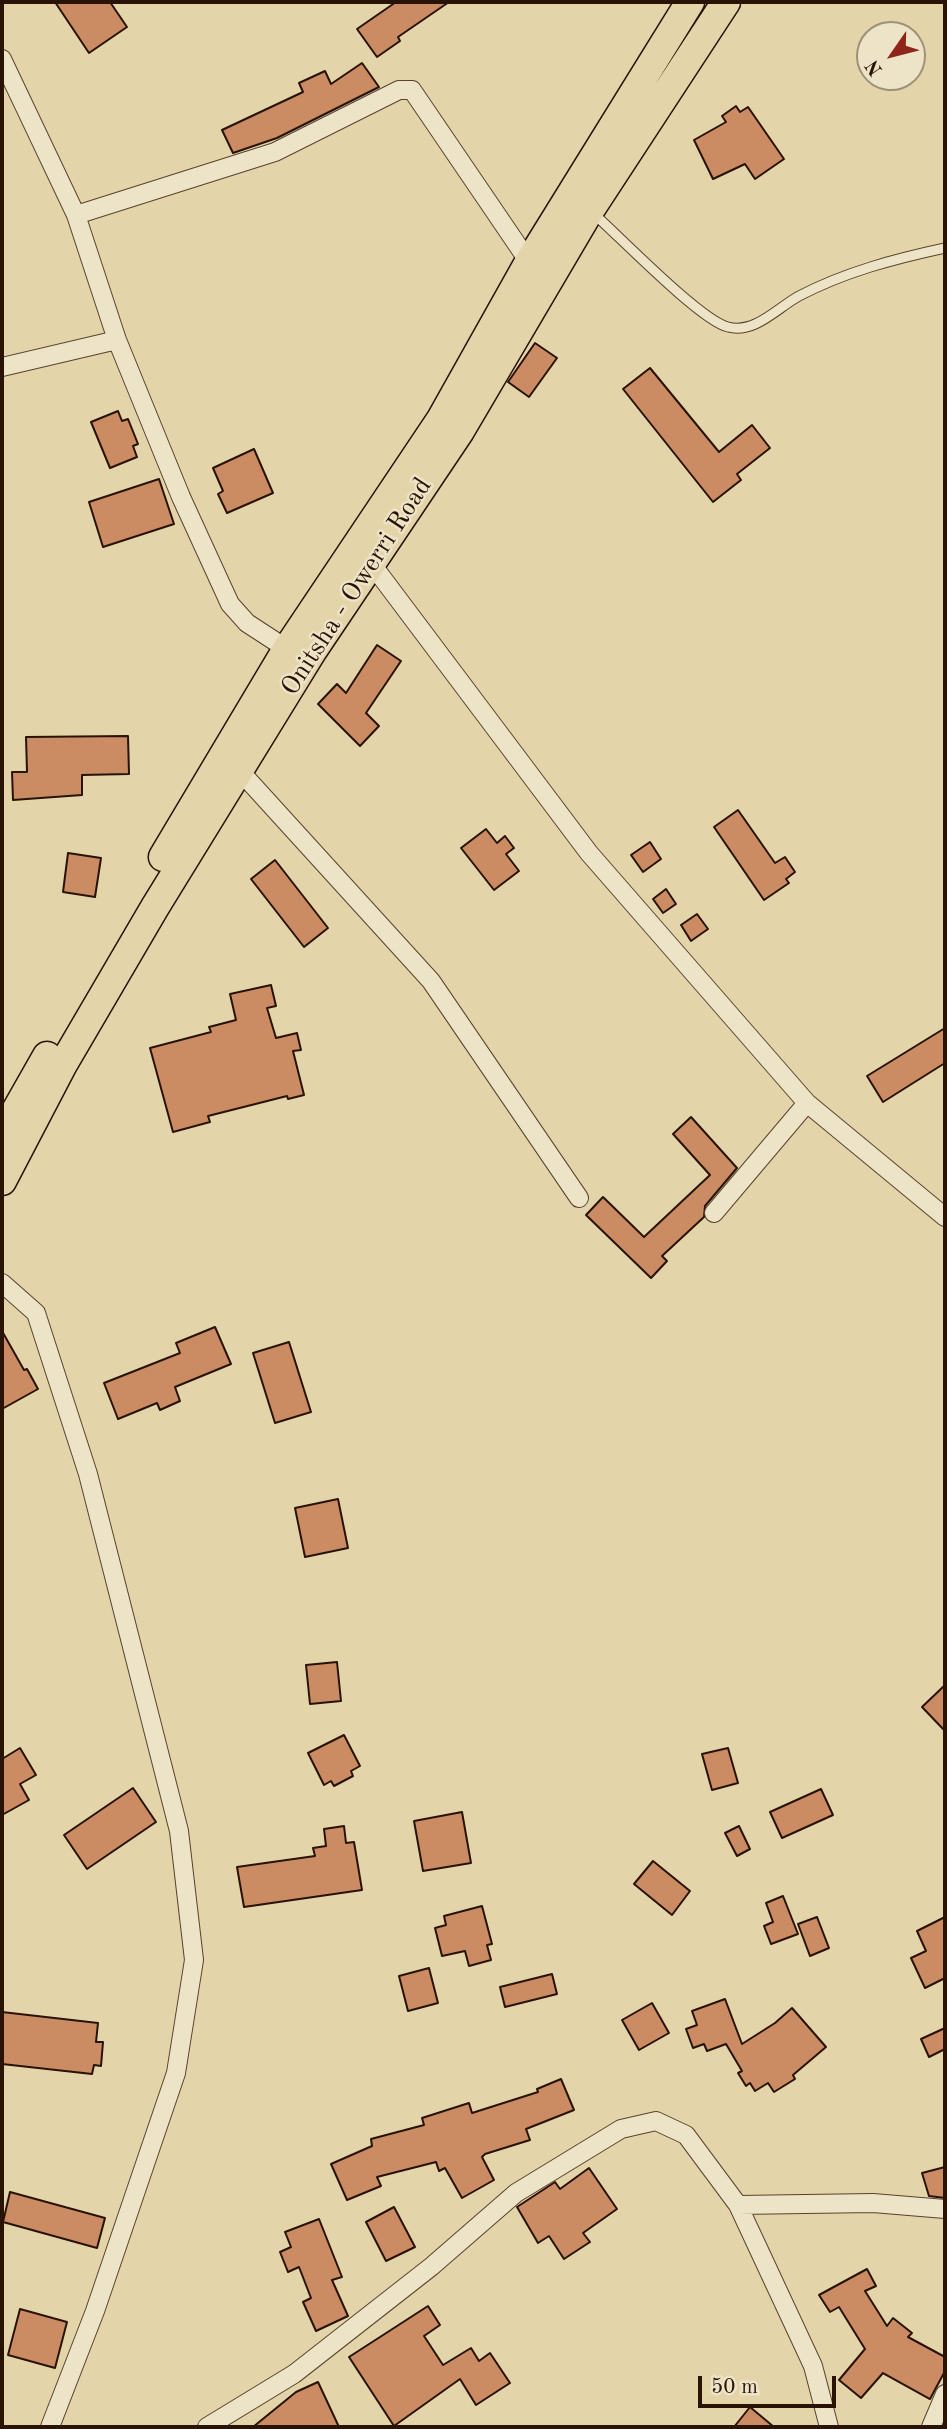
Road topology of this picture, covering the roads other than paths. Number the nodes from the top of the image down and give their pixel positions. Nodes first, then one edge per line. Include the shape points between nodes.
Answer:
1 (690, 2) edge
2 (726, 2) edge
3 (2, 60) edge
4 (590, 210) junction
5 (76, 215) junction
6 (945, 248) edge
7 (529, 262) junction
8 (117, 340) junction
9 (2, 367) edge
10 (372, 563) junction
11 (287, 649) junction
12 (239, 770) junction
13 (807, 1103) junction
14 (6, 1119) edge
15 (2, 1181) edge
16 (579, 1198) dead end
17 (714, 1213) dead end
18 (945, 1217) edge
19 (2, 1283) edge
20 (738, 2205) junction
21 (945, 2209) edge
22 (945, 2394) edge
23 (50, 2427) edge
24 (207, 2427) edge
25 (829, 2427) edge
26 (931, 2427) edge

1 - 7 highway, Onitsha - Owerri Road
2 - 4 highway, Onitsha - Owerri Road
3 - 5 street
4 - 6 lane via 695,306 728,328 746,328 850,272
4 - 10 highway, Onitsha - Owerri Road via 460,431
5 - 7 street via 275,152 399,90 412,90
5 - 8 street
7 - 11 highway, Onitsha - Owerri Road via 441,419
8 - 9 street
8 - 11 street via 230,604 247,623
10 - 12 highway, Onitsha - Owerri Road
10 - 13 street via 589,852
11 - 14 highway, Onitsha - Owerri Road
12 - 15 highway, Onitsha - Owerri Road via 62,1066
12 - 16 street via 431,981
13 - 17 street
13 - 18 street
19 - 23 street via 36,1312 88,1474 179,1831 194,1960 176,2073
20 - 21 street via 873,2203
20 - 24 street via 686,2135 656,2121 621,2129 516,2193 294,2374
20 - 25 street via 813,2366
22 - 26 street

